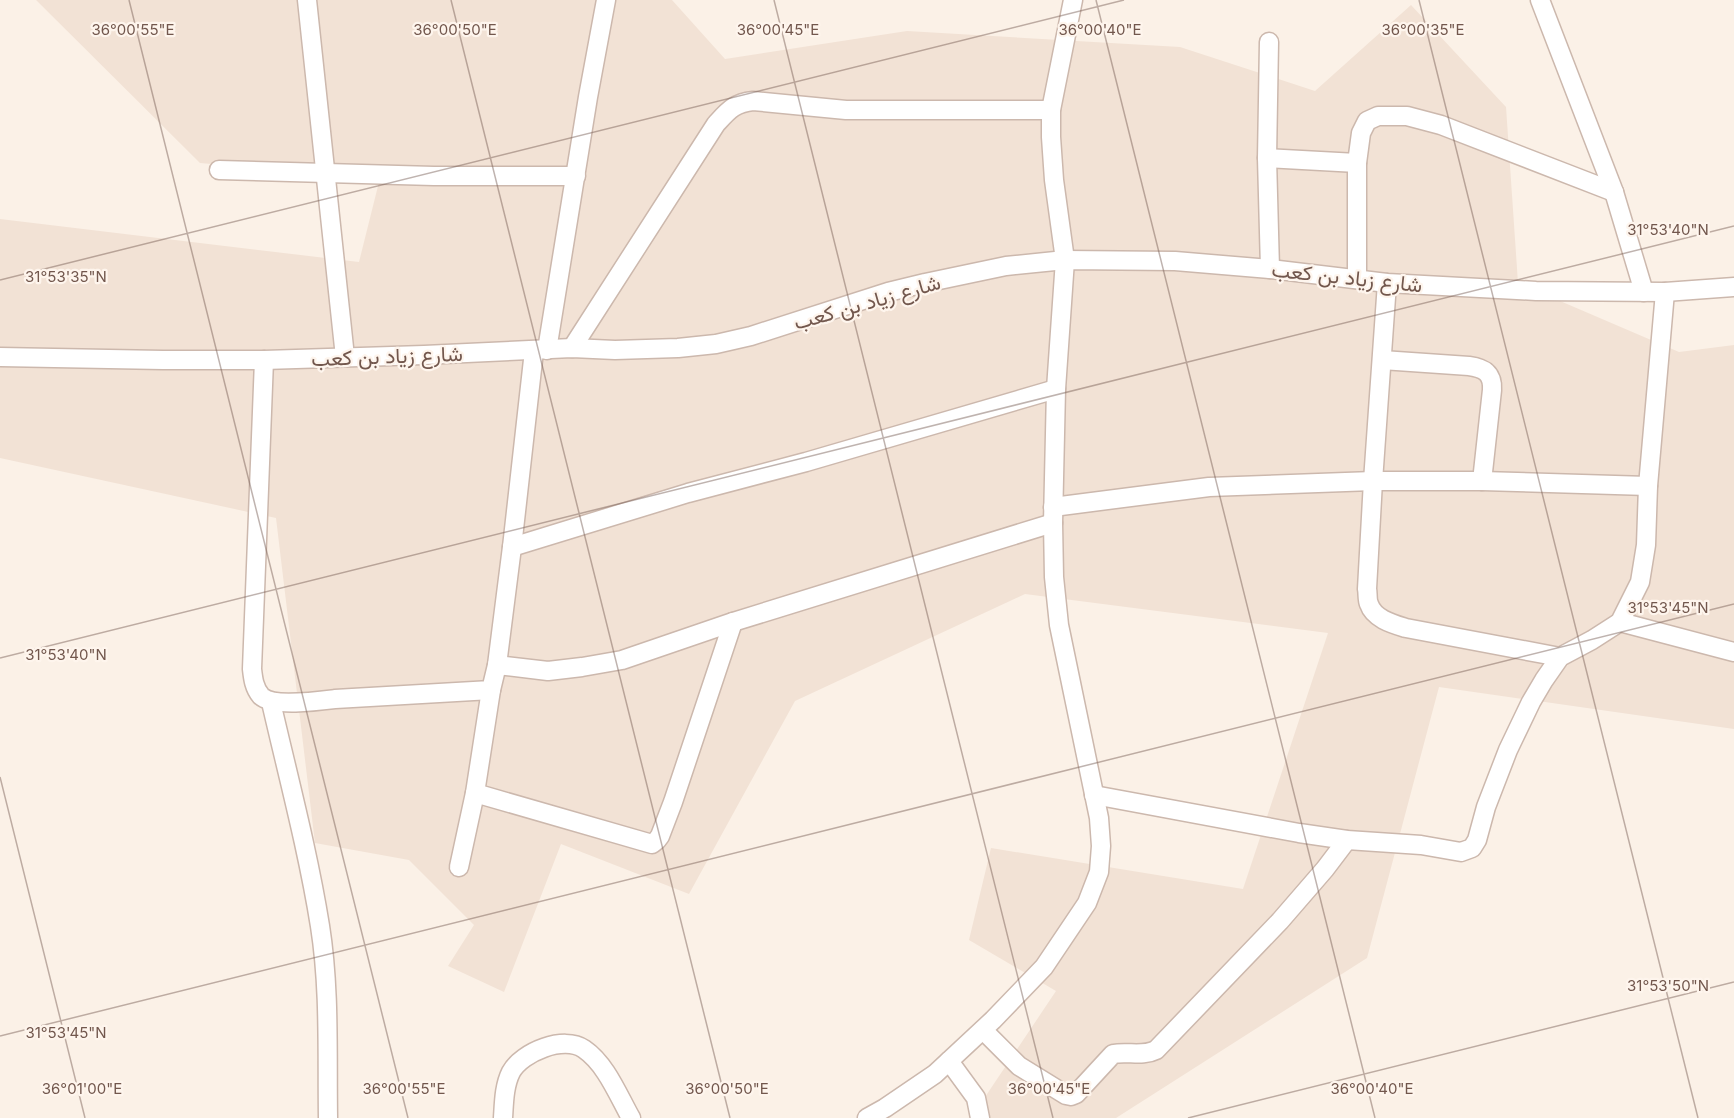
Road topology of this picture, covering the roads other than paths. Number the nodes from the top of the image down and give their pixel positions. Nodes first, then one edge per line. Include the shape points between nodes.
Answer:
1 (307, 0) edge
2 (606, 0) edge
3 (1073, 0) edge
4 (1540, 0) edge
5 (1269, 42) dead end
6 (1051, 110) junction
7 (1268, 158) junction
8 (1357, 163) junction
9 (219, 170) dead end
10 (326, 173) junction
11 (576, 176) junction
12 (1614, 192) junction
13 (1065, 260) junction
14 (1270, 269) junction
15 (1357, 279) junction
16 (1387, 283) junction
17 (1734, 287) edge
18 (1644, 292) junction
19 (1665, 292) junction
20 (572, 348) junction
21 (541, 350) junction
22 (0, 357) edge
23 (345, 357) junction
24 (264, 360) junction
25 (1382, 360) junction
26 (1056, 389) junction
27 (1373, 481) junction
28 (1482, 481) junction
29 (1648, 486) junction
30 (1053, 515) junction
31 (512, 547) junction
32 (733, 622) junction
33 (1620, 622) junction
34 (1734, 652) edge
35 (1560, 657) junction
36 (496, 665) junction
37 (491, 690) junction
38 (271, 702) junction
39 (475, 793) junction
40 (1094, 795) junction
41 (1347, 840) junction
42 (459, 867) dead end
43 (983, 1030) junction
44 (949, 1061) junction
45 (328, 1118) edge
46 (503, 1118) edge
47 (631, 1118) edge
48 (867, 1118) edge
49 (980, 1118) edge

1 - 10 street
2 - 11 street
3 - 6 street
4 - 12 street
5 - 7 street
6 - 13 street via 1054,180
6 - 20 street via 846,110 743,102 716,124
7 - 8 street
7 - 14 street
8 - 12 street via 1361,133 1367,122 1378,116 1407,116 1441,125
8 - 15 street
9 - 10 street
10 - 11 street
10 - 23 street
11 - 21 street
12 - 18 street
13 - 14 street, شارع زياد بن كعب via 1175,261
13 - 20 street, شارع زياد بن كعب via 1006,266 897,290 716,344 615,350
13 - 26 street
14 - 15 street, شارع زياد بن كعب
15 - 16 street, شارع زياد بن كعب
16 - 18 street, شارع زياد بن كعب
16 - 25 street
17 - 19 street, شارع زياد بن كعب
18 - 19 street, شارع زياد بن كعب
19 - 29 street
20 - 21 street, شارع زياد بن كعب
21 - 23 street, شارع زياد بن كعب
21 - 31 street
22 - 24 street, شارع زياد بن كعب
23 - 24 street, شارع زياد بن كعب
24 - 38 street via 252,669 258,693
25 - 27 street
25 - 28 street via 1469,366 1486,371 1492,382
26 - 30 street
26 - 31 street
27 - 28 street
27 - 30 street via 1209,487
27 - 35 street via 1367,589 1369,605 1378,616 1407,628
28 - 29 street
29 - 33 street via 1640,582
30 - 32 street
30 - 40 street via 1059,625
31 - 36 street
32 - 36 street via 622,660 548,670
32 - 39 street via 673,802 654,842 648,844
33 - 34 street
33 - 35 street
35 - 41 street via 1517,730 1472,848 1461,852
36 - 37 street
37 - 38 street
37 - 39 street
38 - 45 street via 320,927 326,990
39 - 42 street
40 - 41 street
40 - 43 street via 1101,846 1099,872 1088,903 1044,967
41 - 43 street via 1280,921 1156,1050 1142,1055 1113,1054 1076,1094 1066,1095 1019,1066
43 - 44 street
44 - 48 street
44 - 49 street via 976,1098
46 - 47 street via 505,1093 513,1069 522,1059 546,1047 570,1042 594,1058

